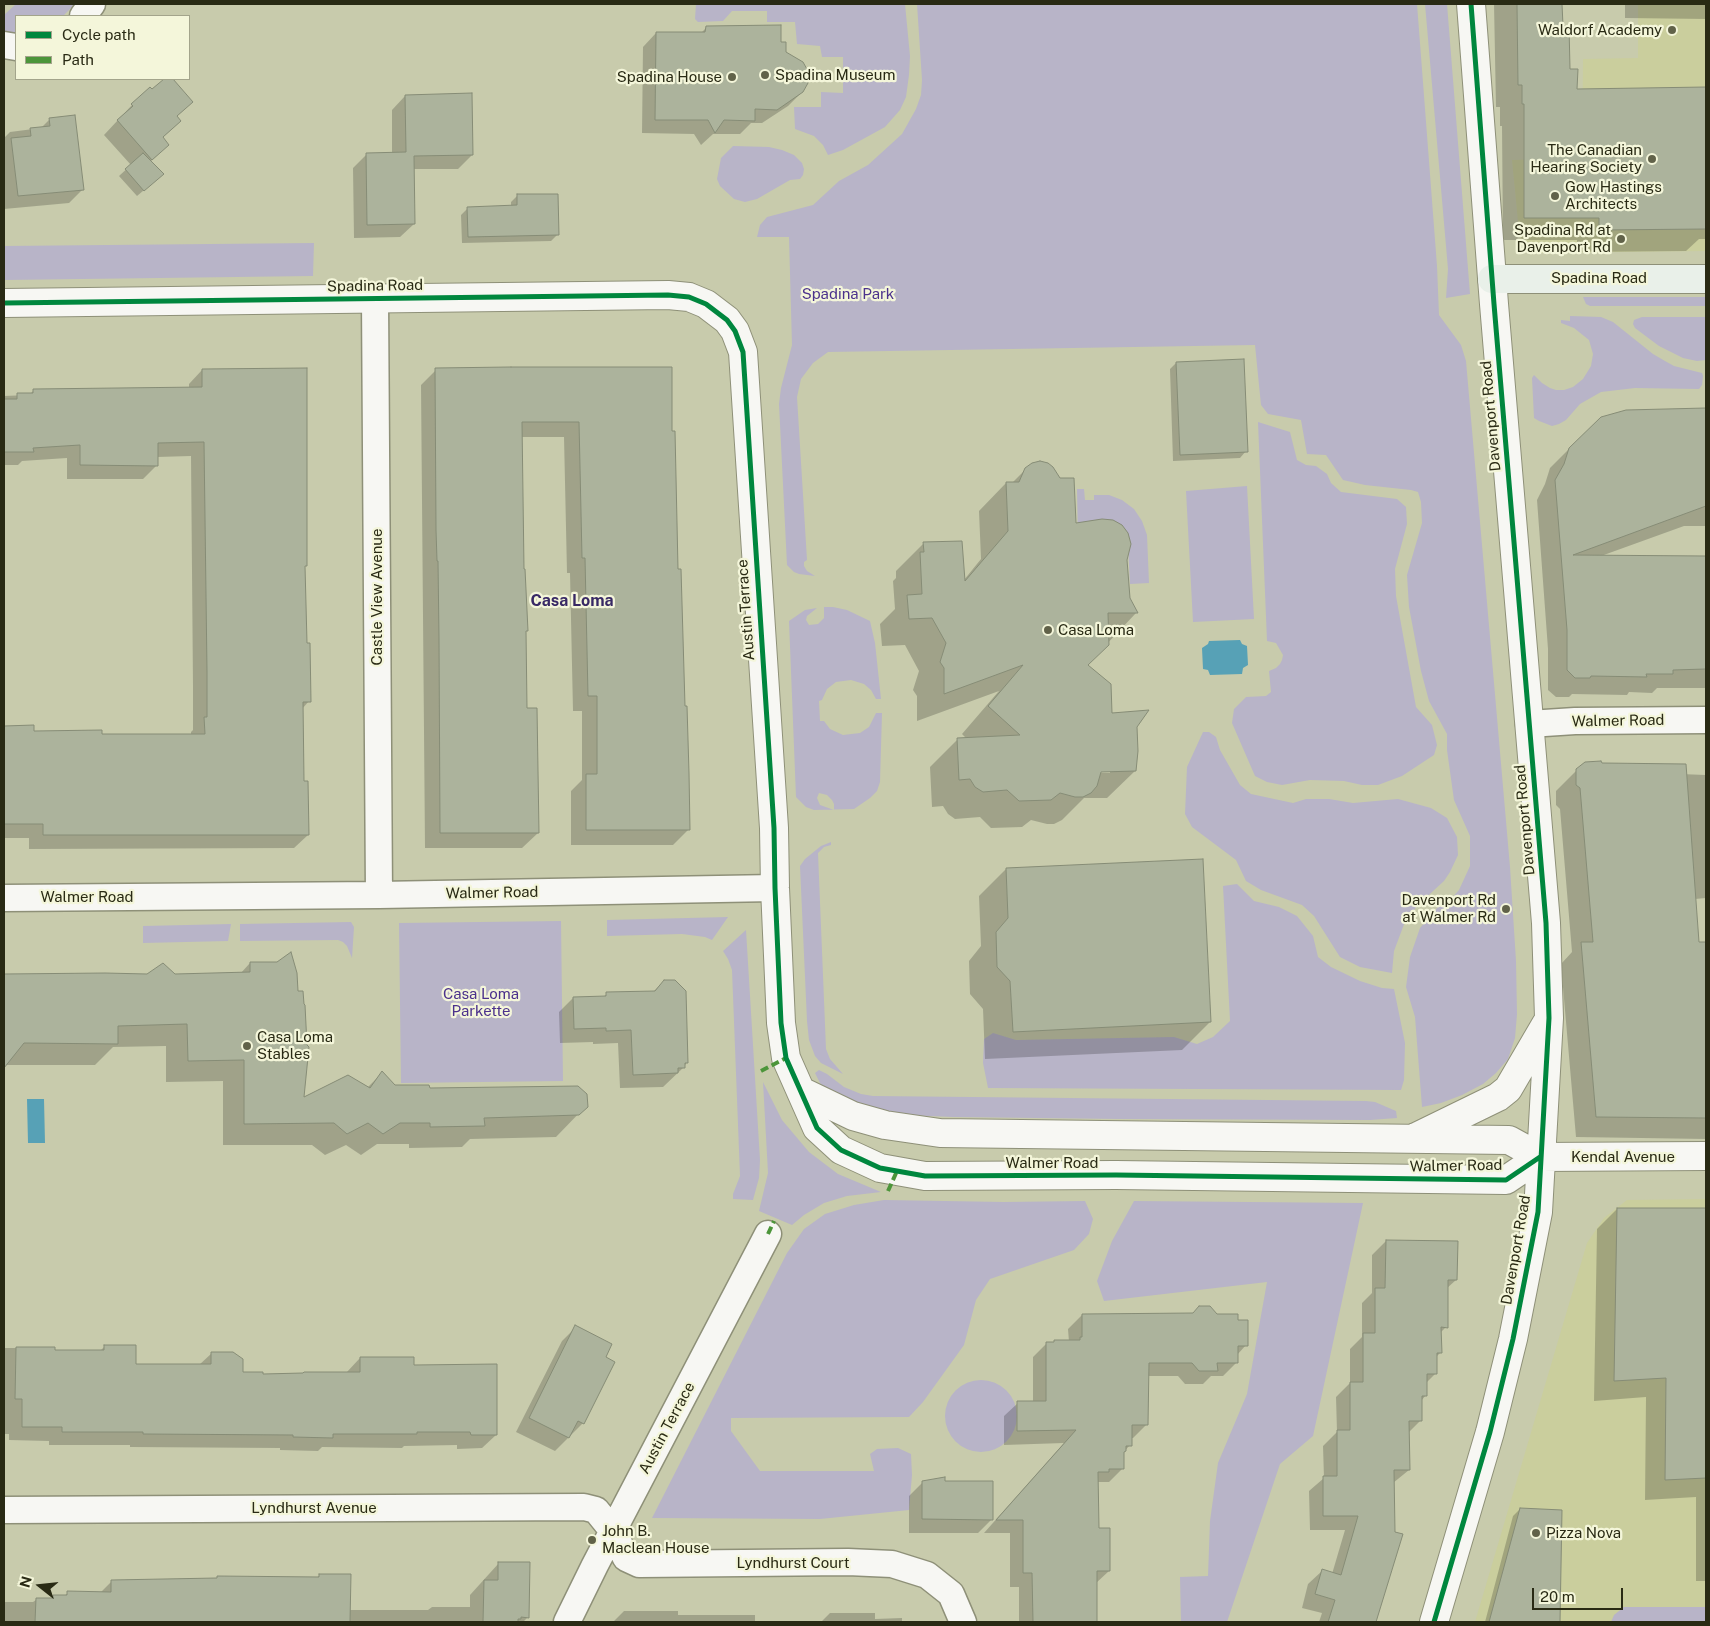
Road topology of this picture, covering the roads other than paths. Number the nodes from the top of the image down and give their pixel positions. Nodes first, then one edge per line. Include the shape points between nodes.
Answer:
1 (92, 4) edge
2 (1471, 4) edge
3 (84, 15) edge
4 (1706, 278) edge
5 (1492, 279) junction
6 (375, 299) junction
7 (4, 303) edge
8 (735, 331) joint
9 (1706, 720) edge
10 (1529, 724) junction
11 (775, 888) junction
12 (379, 895) junction
13 (4, 898) edge
14 (1549, 1018) junction
15 (801, 1091) junction
16 (1411, 1139) junction
17 (1706, 1156) edge
18 (1540, 1157) junction
19 (768, 1234) dead end
20 (4, 1510) edge
21 (613, 1531) junction
22 (567, 1622) edge
23 (963, 1622) edge
24 (1434, 1622) edge

1 - 3 street
2 - 5 street, Davenport Road
4 - 5 main road, Spadina Road
5 - 10 street, Davenport Road
6 - 7 street, Spadina Road
6 - 8 street, Spadina Road via 668,295 689,297 706,304 727,320
6 - 12 street, Castle View Avenue
8 - 11 street, Austin Terrace via 743,352 774,828
9 - 10 street, Walmer Road
10 - 14 street, Davenport Road via 1546,923
11 - 12 street, Walmer Road
11 - 15 street, Walmer Road via 781,1023 786,1058
12 - 13 street, Walmer Road
14 - 16 street via 1508,1089 1498,1097
14 - 18 street, Davenport Road
15 - 16 street, Walmer Road via 853,1116 885,1125 940,1133
15 - 18 street, Walmer Road via 817,1128 841,1150 880,1168 925,1176 1506,1180
16 - 18 street, Walmer Road via 1509,1140
17 - 18 street, Kendal Avenue
18 - 24 street, Davenport Road via 1538,1212 1513,1339 1490,1432
19 - 21 street, Austin Terrace
20 - 21 street, Lyndhurst Avenue via 584,1507 596,1510
21 - 22 street, Austin Terrace
21 - 23 street, Lyndhurst Court via 626,1558 639,1564 892,1564 927,1575 951,1594

